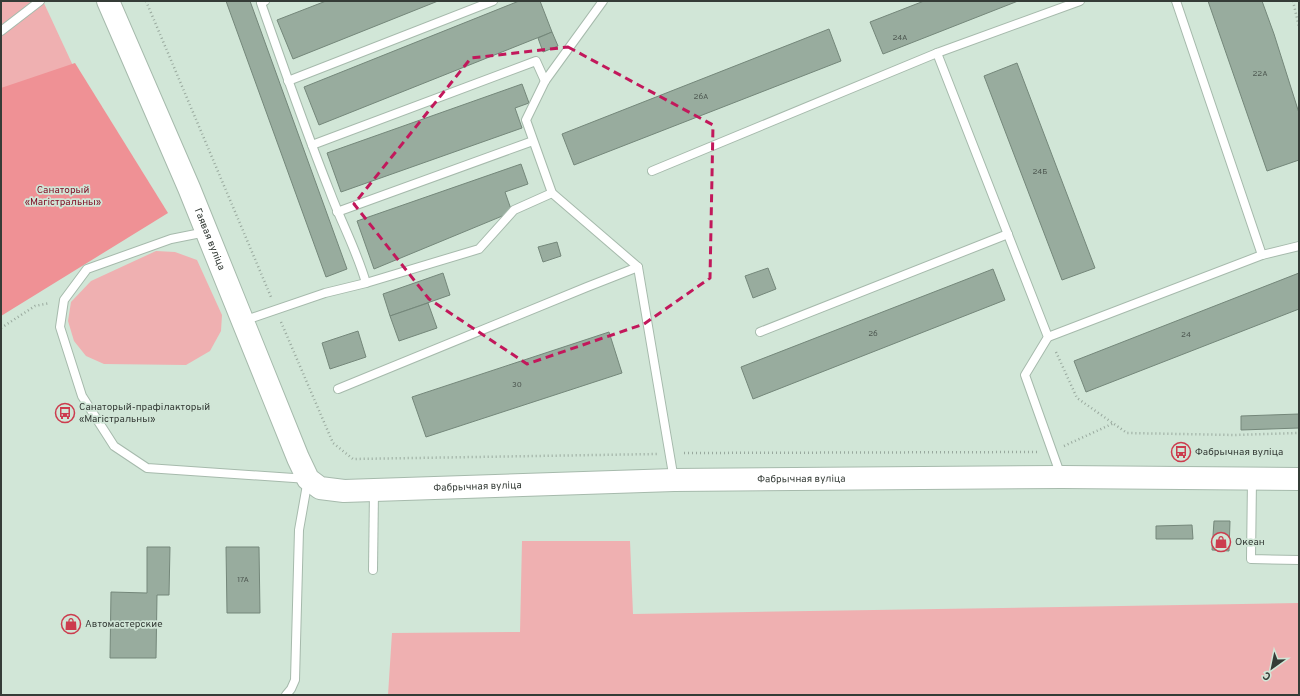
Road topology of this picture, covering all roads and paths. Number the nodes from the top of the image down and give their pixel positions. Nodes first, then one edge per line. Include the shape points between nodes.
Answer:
1 (40, 1) edge
2 (108, 1) edge
3 (146, 1) edge
4 (265, 1) edge
5 (493, 1) edge
6 (604, 1) edge
7 (1080, 1) edge
8 (1176, 1) edge
9 (1293, 1) edge
10 (1299, 4) edge
11 (1294, 6) junction
12 (1299, 27) edge
13 (1, 31) edge
14 (937, 53) junction
15 (288, 81) junction
16 (545, 81) junction
17 (533, 141) junction
18 (312, 145) junction
19 (652, 171) dead end
20 (552, 193) junction
21 (337, 212) junction
22 (206, 231) junction
23 (1008, 234) junction
24 (1299, 246) edge
25 (1262, 255) junction
26 (638, 268) junction
27 (366, 282) junction
28 (64, 300) junction
29 (276, 310) junction
30 (243, 322) junction
31 (1, 328) edge
32 (760, 332) dead end
33 (1048, 336) junction
34 (338, 389) dead end
35 (1114, 423) junction
36 (1299, 433) edge
37 (1053, 452) junction
38 (669, 453) junction
39 (1062, 477) junction
40 (308, 479) junction
41 (1252, 479) junction
42 (1299, 479) edge
43 (674, 480) junction
44 (374, 490) junction
45 (1299, 560) edge
46 (374, 570) dead end
47 (286, 695) edge

1 - 13 lane
2 - 22 main road, Гаявая вуліца
3 - 29 path
4 - 15 lane via 261,3
5 - 15 lane
6 - 16 lane
7 - 14 lane
8 - 25 lane
9 - 11 path
10 - 11 path
11 - 12 path
14 - 19 lane
14 - 23 lane
15 - 18 lane
16 - 17 lane via 526,120
16 - 18 lane via 536,61
17 - 20 lane
17 - 21 lane
18 - 21 lane
20 - 26 lane
20 - 27 lane via 514,210 479,249
21 - 27 lane
22 - 28 lane via 170,239 87,269
22 - 30 main road, Гаявая вуліца
23 - 32 lane
23 - 33 lane
24 - 25 lane
25 - 33 lane
26 - 34 lane via 587,286
26 - 38 lane
27 - 29 lane
28 - 31 path via 35,306
28 - 40 lane via 60,327 82,396 114,446 147,468
29 - 30 lane
29 - 38 path via 332,443 353,459
30 - 40 main road, Гаявая вуліца
33 - 35 path via 1078,398
33 - 37 lane via 1025,375
35 - 36 path via 1128,433
35 - 37 path
37 - 38 path
37 - 39 lane
38 - 43 lane
39 - 41 main road, Фабрычная вуліца
39 - 43 main road, Фабрычная вуліца
40 - 44 main road, Фабрычная вуліца via 320,488 344,491
40 - 47 lane via 299,530 295,680 292,689
41 - 42 main road, Фабрычная вуліца
41 - 45 lane via 1251,559
43 - 44 main road, Фабрычная вуліца
44 - 46 lane

